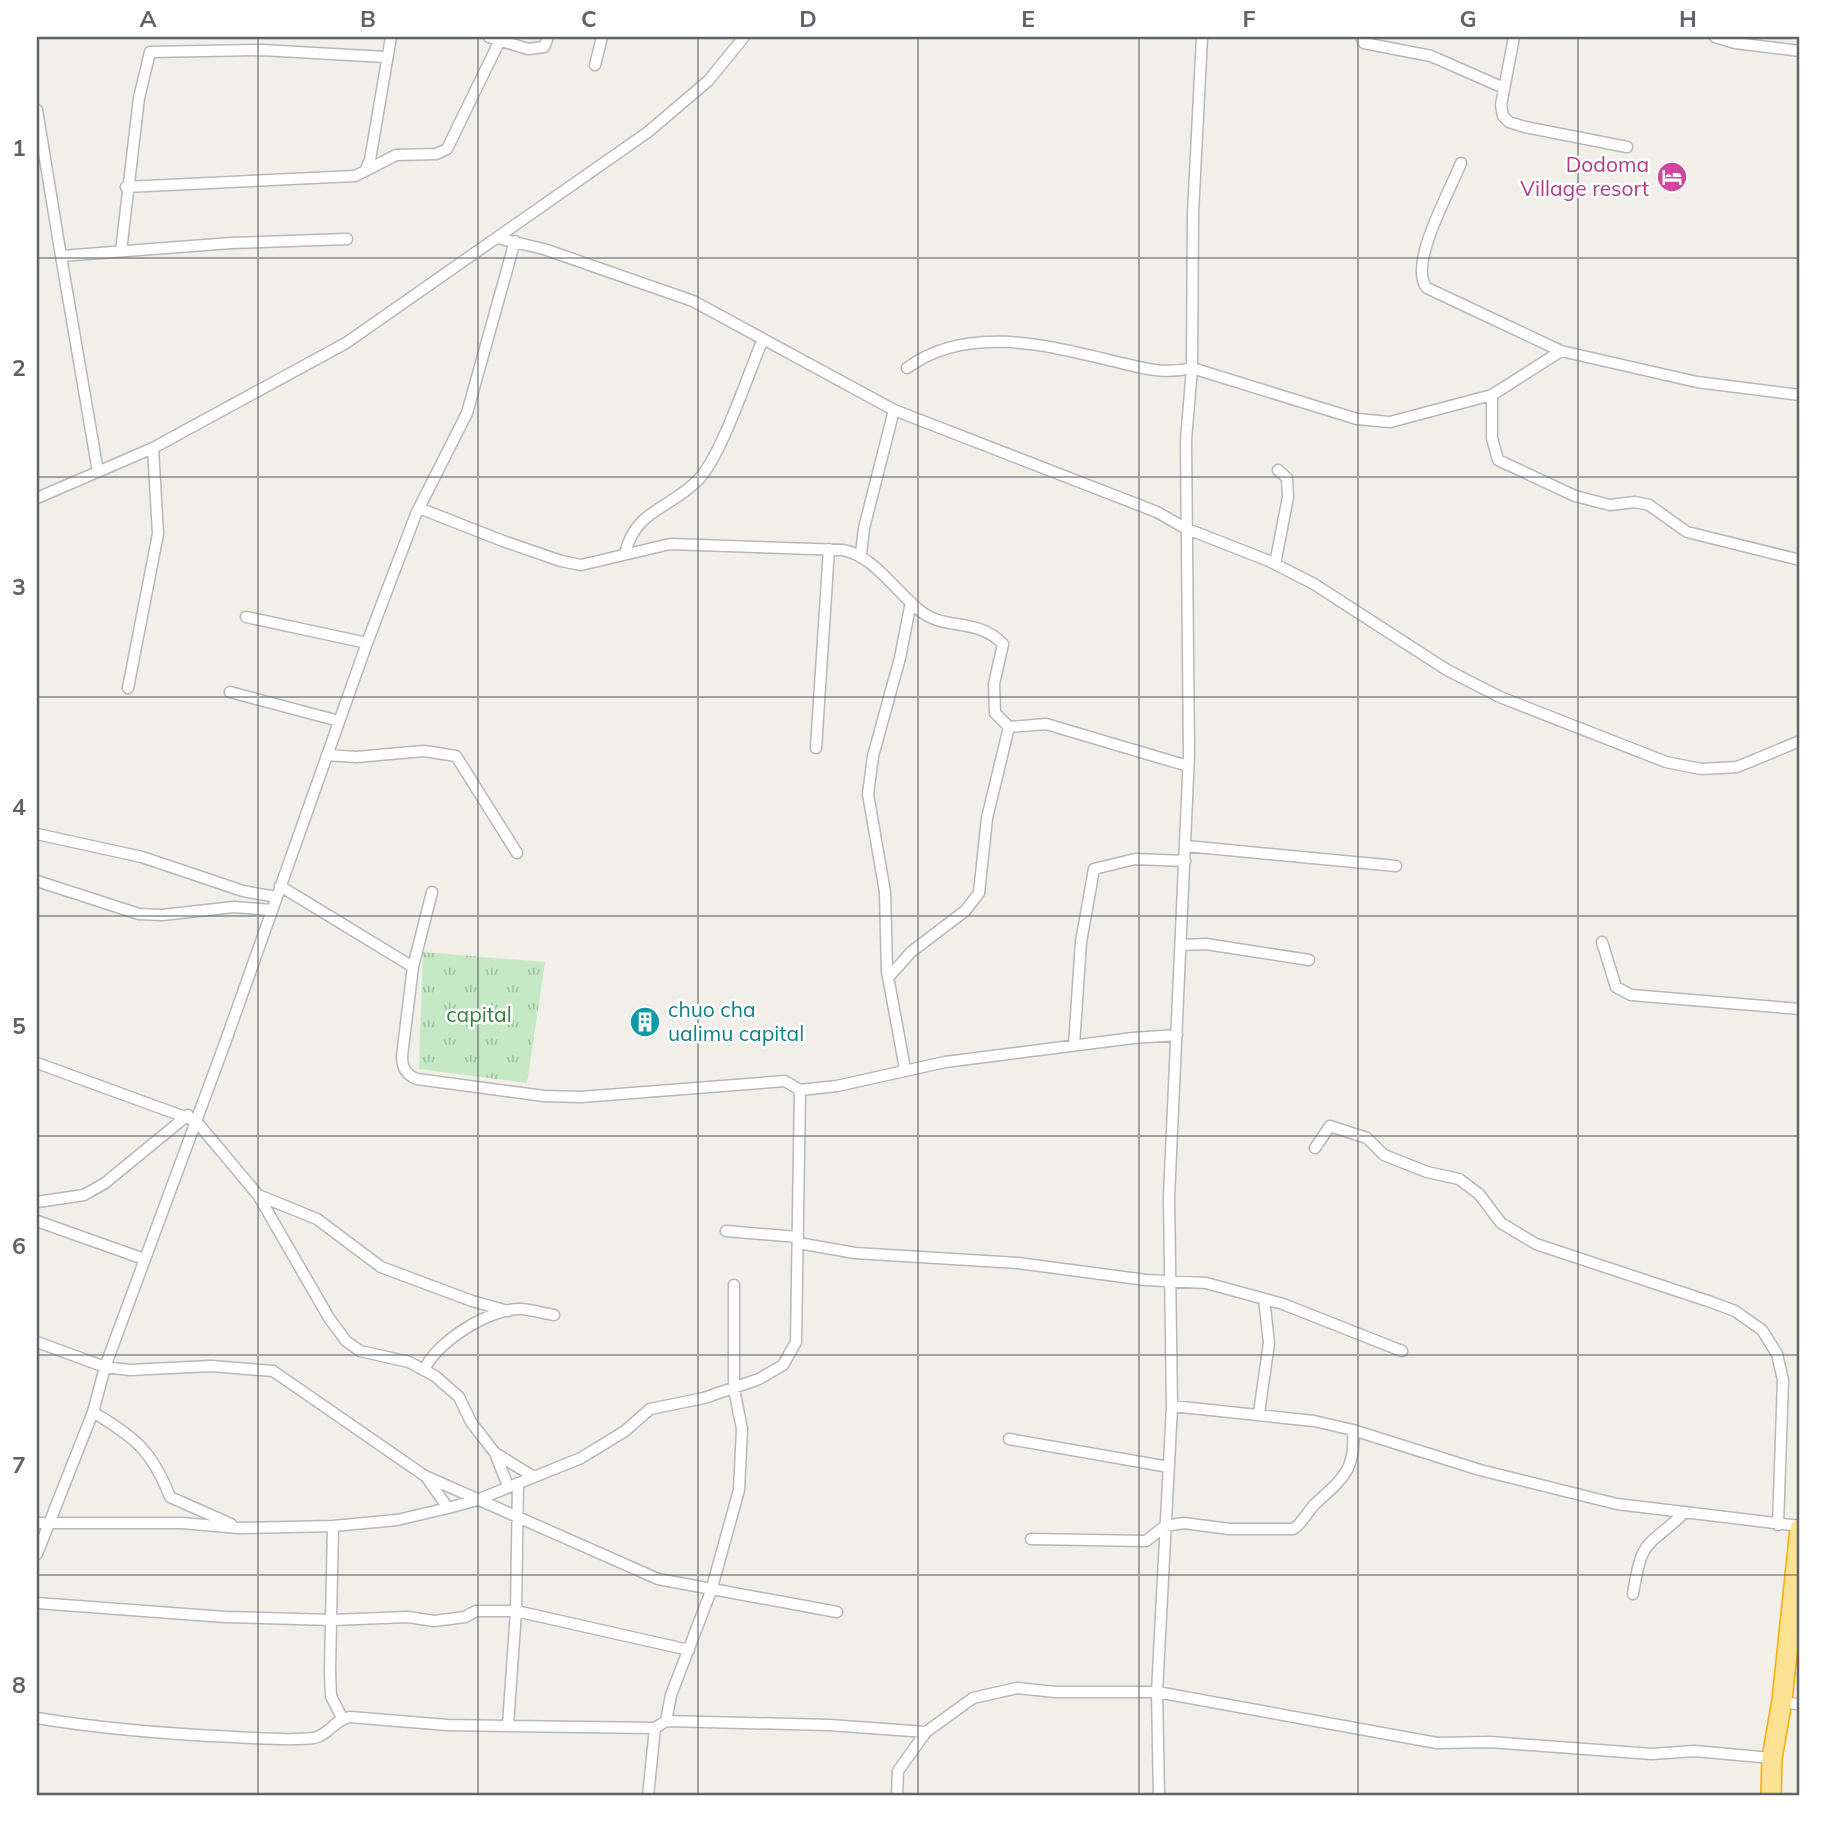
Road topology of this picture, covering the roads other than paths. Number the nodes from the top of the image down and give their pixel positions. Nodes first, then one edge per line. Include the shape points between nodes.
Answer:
1 (264, 37) edge
2 (391, 37) edge
3 (548, 37) edge
4 (602, 37) edge
5 (744, 37) edge
6 (1202, 37) edge
7 (1361, 37) edge
8 (1514, 37) edge
9 (1716, 37) edge
10 (494, 38) edge
11 (1737, 40) edge
12 (262, 50) junction
13 (1800, 51) edge
14 (385, 57) junction
15 (595, 65) dead end
16 (1504, 88) junction
17 (37, 110) edge
18 (1627, 147) dead end
19 (1461, 163) dead end
20 (365, 171) junction
21 (126, 187) junction
22 (497, 238) junction
23 (347, 239) dead end
24 (515, 241) junction
25 (121, 251) junction
26 (61, 256) junction
27 (763, 339) junction
28 (1562, 351) junction
29 (906, 368) dead end
30 (1192, 368) junction
31 (1492, 395) junction
32 (1800, 395) edge
33 (894, 410) junction
34 (153, 448) junction
35 (1278, 470) dead end
36 (98, 472) junction
37 (37, 498) edge
38 (419, 508) junction
39 (1185, 528) junction
40 (829, 549) junction
41 (625, 553) junction
42 (861, 555) junction
43 (1800, 560) edge
44 (1275, 564) junction
45 (911, 602) junction
46 (246, 617) dead end
47 (367, 643) junction
48 (128, 688) dead end
49 (230, 692) dead end
50 (339, 721) junction
51 (1009, 727) junction
52 (1800, 741) edge
53 (816, 748) dead end
54 (327, 755) junction
55 (1188, 766) junction
56 (37, 834) edge
57 (1186, 846) junction
58 (517, 853) dead end
59 (1185, 861) junction
60 (1396, 866) dead end
61 (37, 881) edge
62 (278, 891) junction
63 (432, 892) dead end
64 (271, 910) junction
65 (1602, 942) dead end
66 (1181, 945) junction
67 (1309, 960) dead end
68 (413, 967) junction
69 (888, 978) junction
70 (1800, 1009) edge
71 (1177, 1035) junction
72 (1074, 1045) junction
73 (37, 1063) edge
74 (905, 1069) junction
75 (800, 1090) junction
76 (191, 1119) junction
77 (1315, 1148) dead end
78 (258, 1195) junction
79 (37, 1202) edge
80 (37, 1222) edge
81 (726, 1231) dead end
82 (798, 1240) junction
83 (144, 1259) junction
84 (1169, 1282) junction
85 (734, 1285) dead end
86 (1264, 1298) junction
87 (508, 1311) junction
88 (554, 1315) dead end
89 (37, 1342) edge
90 (1402, 1351) dead end
91 (105, 1367) junction
92 (424, 1370) junction
93 (734, 1389) junction
94 (1172, 1406) junction
95 (93, 1412) junction
96 (1259, 1413) junction
97 (1353, 1430) junction
98 (1009, 1439) dead end
99 (495, 1453) junction
100 (1169, 1467) junction
101 (425, 1476) junction
102 (534, 1477) junction
103 (513, 1485) junction
104 (477, 1500) junction
105 (448, 1508) junction
106 (1685, 1512) junction
107 (518, 1519) junction
108 (37, 1523) edge
109 (49, 1525) junction
110 (1778, 1525) junction
111 (333, 1526) junction
112 (1166, 1526) junction
113 (1800, 1527) edge
114 (239, 1528) junction
115 (1031, 1539) dead end
116 (37, 1554) edge
117 (1798, 1576) edge
118 (711, 1591) junction
119 (1633, 1594) dead end
120 (37, 1603) edge
121 (516, 1611) junction
122 (837, 1612) dead end
123 (332, 1620) junction
124 (689, 1650) junction
125 (1792, 1663) edge
126 (1157, 1692) junction
127 (1791, 1703) edge
128 (37, 1718) edge
129 (342, 1718) junction
130 (666, 1721) junction
131 (508, 1725) junction
132 (655, 1728) junction
133 (926, 1732) junction
134 (1772, 1758) junction
135 (648, 1796) edge
136 (897, 1796) edge
137 (1159, 1796) edge
138 (1771, 1796) edge

1 - 12 street
2 - 14 street
3 - 10 street via 544,47 534,50
4 - 15 street
5 - 22 street via 708,81 648,132
6 - 30 street via 1193,213
7 - 16 street via 1364,43 1431,56
8 - 16 street
9 - 11 street
10 - 20 street via 447,149 436,154 396,155
11 - 13 street
12 - 14 street
12 - 21 street via 150,52
14 - 20 street
16 - 18 street via 1503,116 1509,121
17 - 26 street
19 - 28 street via 1421,265 1423,284
20 - 21 street via 355,176
21 - 25 street
22 - 24 street
22 - 34 street via 346,343
23 - 25 street
24 - 27 street via 693,301
24 - 38 street via 467,413
25 - 26 street
26 - 36 street
27 - 33 street
27 - 41 street via 706,471 689,489 639,522
28 - 31 street
28 - 32 street via 1697,382
29 - 30 street via 927,353 972,341 1046,345 1169,374
30 - 31 street via 1374,421 1414,417
30 - 39 street
31 - 43 street via 1492,438 1498,460 1575,496 1610,505 1649,505 1687,533
33 - 39 street via 1157,512
33 - 42 street
34 - 36 street
34 - 48 street via 158,534
35 - 44 street via 1287,478 1289,497
36 - 37 street
38 - 41 street via 571,564 590,564
38 - 47 street
39 - 44 street
39 - 55 street
40 - 41 street via 670,544
40 - 42 street
40 - 53 street
42 - 45 street
44 - 52 street via 1447,670 1500,697 1666,762 1701,769 1737,767
45 - 51 street via 926,615 984,629 1003,644 993,684 995,713
45 - 69 street via 868,779 885,892
46 - 47 street
47 - 50 street
49 - 50 street
50 - 54 street
51 - 55 street via 1046,724
51 - 69 street via 987,818 979,892 965,911 911,952
54 - 58 street via 424,751 456,756
54 - 62 street
55 - 57 street
56 - 62 street via 142,857 243,891
57 - 59 street
57 - 60 street
59 - 66 street
59 - 72 street via 1135,859 1094,869 1081,942
61 - 64 street via 139,914 234,907
62 - 64 street
62 - 68 street
63 - 68 street
64 - 76 street via 203,1103
65 - 70 street via 1616,987 1631,995
66 - 67 street via 1206,944
66 - 71 street
68 - 75 street via 402,1056 409,1076 417,1079 544,1096 620,1095 785,1081
69 - 74 street
71 - 72 street
71 - 84 street
72 - 74 street
73 - 76 street
74 - 75 street
75 - 82 street
76 - 78 street
76 - 79 street via 84,1195
76 - 83 street
77 - 110 street via 1330,1126 1367,1138 1384,1155 1460,1179 1479,1194 1501,1223 1536,1244 1712,1302 1749,1320 1768,1338 1783,1380
78 - 87 street via 317,1219 381,1267
78 - 92 street via 346,1341 360,1351
80 - 83 street
81 - 82 street
82 - 84 street via 855,1253 1018,1263
82 - 93 street via 793,1352 783,1365
83 - 91 street
84 - 86 street via 1206,1283
84 - 94 street
85 - 93 street
86 - 90 street
86 - 96 street via 1269,1335
87 - 88 street
87 - 92 street via 488,1317 438,1347
89 - 91 street
91 - 95 street
91 - 101 street via 211,1366 273,1371
92 - 99 street via 459,1397
93 - 102 street via 650,1409 581,1458
93 - 118 street via 742,1429 739,1490
94 - 96 street
94 - 100 street
95 - 109 street
95 - 114 street via 132,1436 153,1461 170,1497
96 - 97 street
97 - 106 street via 1567,1494
97 - 112 street via 1350,1461 1340,1483 1293,1529 1229,1529 1184,1522
98 - 100 street
99 - 102 street
99 - 103 street
100 - 112 street
101 - 104 street
101 - 105 street
102 - 103 street
103 - 104 street
103 - 107 street
104 - 105 street
104 - 107 street
105 - 111 street via 397,1520
106 - 110 street
106 - 119 street via 1645,1546
107 - 118 street via 658,1579
107 - 121 street
108 - 109 street
109 - 114 street via 182,1523
109 - 116 street
110 - 113 street
111 - 114 street
111 - 123 street
112 - 115 street via 1146,1541
112 - 126 street
113 - 117 highway
117 - 125 highway
118 - 122 street
118 - 124 street
120 - 123 street
121 - 123 street via 476,1611 449,1622 408,1617
121 - 124 street
121 - 131 street
123 - 129 street via 331,1696
124 - 130 street
125 - 127 highway
126 - 133 street via 1017,1688 973,1698
126 - 134 street via 1437,1742
126 - 137 street
127 - 134 highway
128 - 129 street via 136,1732 313,1738
129 - 131 street
130 - 132 street
130 - 133 street
131 - 132 street
132 - 135 street
133 - 136 street via 898,1771
134 - 138 highway

